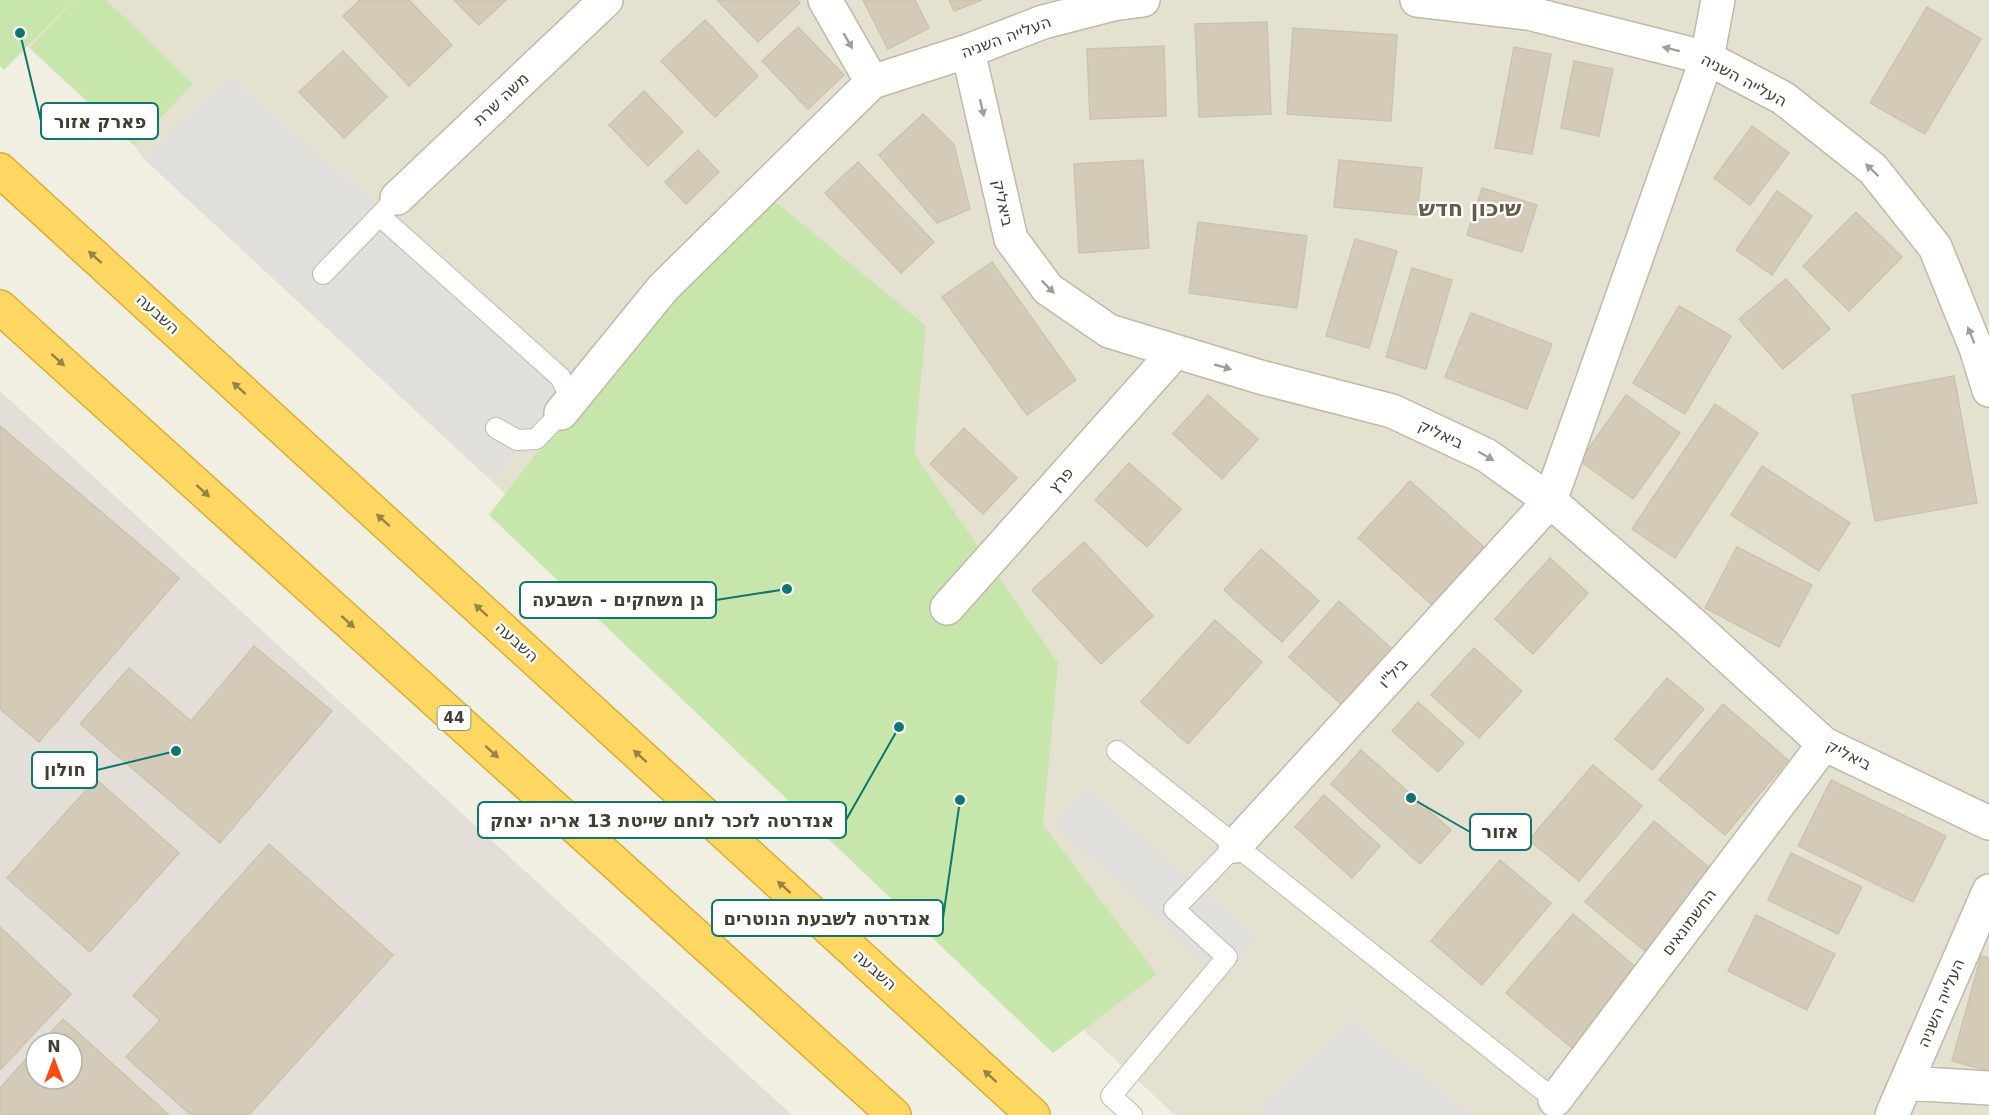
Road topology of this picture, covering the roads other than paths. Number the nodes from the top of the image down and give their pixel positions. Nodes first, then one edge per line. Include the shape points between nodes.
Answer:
1 (606, 0) edge
2 (825, 0) edge
3 (1143, 0) edge
4 (1417, 0) edge
5 (1718, 0) edge
6 (968, 51) junction
7 (1707, 58) junction
8 (872, 82) junction
9 (0, 170) edge
10 (388, 207) junction
11 (323, 274) dead end
12 (0, 308) edge
13 (1174, 353) junction
14 (1989, 390) edge
15 (561, 412) junction
16 (496, 428) dead end
17 (1550, 501) junction
18 (947, 608) dead end
19 (1824, 744) junction
20 (1118, 751) dead end
21 (1989, 823) edge
22 (1235, 846) junction
23 (1989, 891) edge
24 (1906, 1083) junction
25 (1989, 1088) edge
26 (1555, 1100) joint
27 (894, 1115) edge
28 (1033, 1115) edge
29 (1132, 1115) edge
30 (1892, 1115) edge

1 - 10 street, משה שרת
2 -> 8 street
3 - 6 street, העלייה השניה via 1043,22
7 -> 4 street, העלייה השניה via 1528,14
5 - 7 street
6 - 8 street, העלייה השניה
6 -> 13 street, ביאליק via 1011,239 1048,289 1109,331
14 -> 7 street, העלייה השניה via 1935,247 1873,169 1783,99
7 - 17 street
8 - 15 street via 663,288
28 -> 9 highway, השבעה
10 - 11 lane
10 - 15 lane via 560,377 568,392
12 -> 27 highway, 44
13 -> 17 street, ביאליק via 1392,411 1486,455
13 - 18 street, פרץ
15 - 16 lane via 536,439 517,440
17 - 19 street, ביאליק
17 - 22 street, ביל"ו
19 - 21 street, ביאליק
19 - 26 street, החשמונאים
20 - 22 lane
22 - 26 lane
22 - 29 lane via 1174,909 1227,957 1111,1096
23 - 24 street, העלייה השניה
24 - 25 street
24 - 30 street, העלייה השניה

